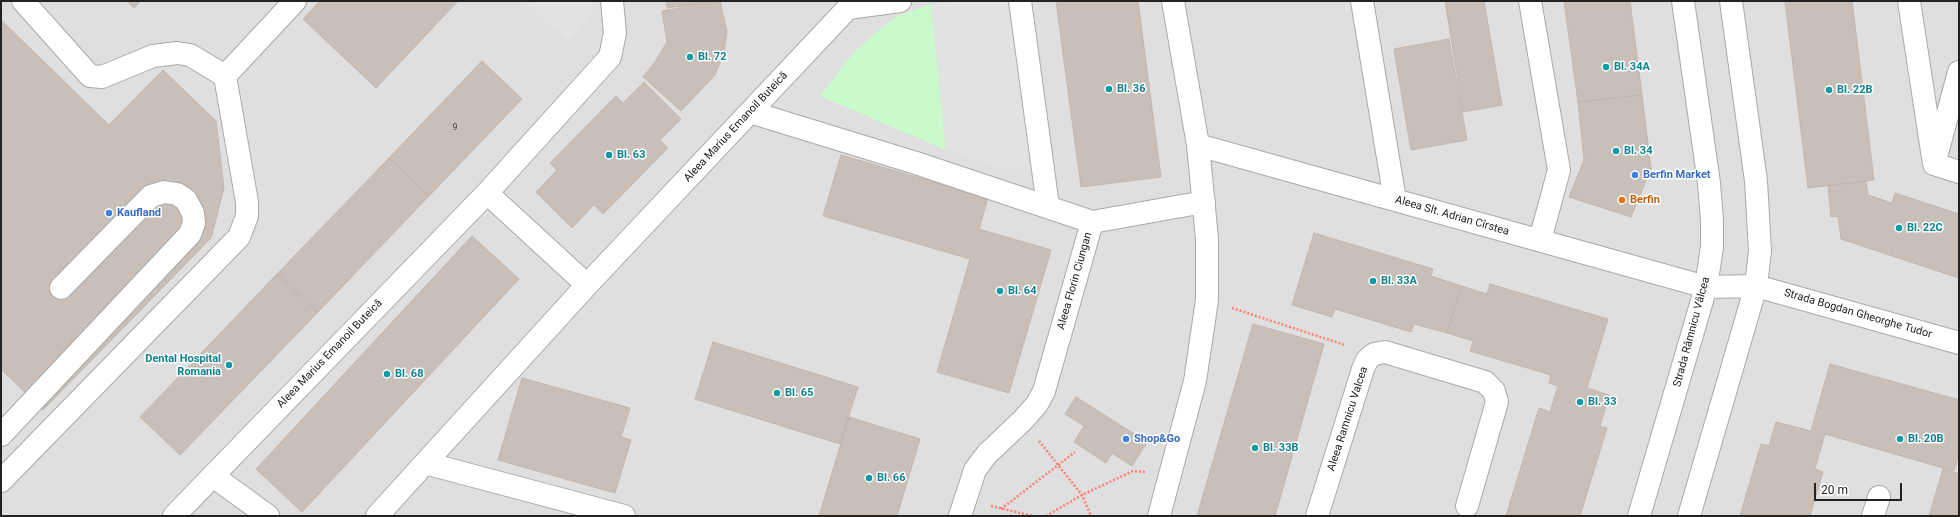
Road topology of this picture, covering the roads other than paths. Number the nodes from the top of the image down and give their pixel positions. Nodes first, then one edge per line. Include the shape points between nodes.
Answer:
1 (23, 1) edge
2 (295, 1) edge
3 (612, 1) edge
4 (900, 1) edge
5 (1020, 1) edge
6 (1173, 1) edge
7 (1362, 1) edge
8 (1530, 1) edge
9 (1683, 1) edge
10 (1731, 1) edge
11 (1909, 1) edge
12 (1959, 72) edge
13 (225, 76) junction
14 (750, 112) junction
15 (1198, 145) junction
16 (1934, 164) junction
17 (1959, 172) edge
18 (486, 193) junction
19 (1395, 200) junction
20 (1204, 202) junction
21 (1048, 206) junction
22 (1092, 222) junction
23 (1540, 240) junction
24 (587, 285) junction
25 (1756, 286) junction
26 (1706, 287) junction
27 (61, 288) dead end
28 (1959, 343) edge
29 (1, 435) edge
30 (425, 463) junction
31 (213, 476) junction
32 (1, 481) edge
33 (1467, 506) dead end
34 (963, 508) edge
35 (174, 516) edge
36 (268, 516) edge
37 (377, 516) edge
38 (624, 516) edge
39 (1159, 516) edge
40 (1317, 516) edge
41 (1639, 516) edge
42 (1689, 516) edge

1 - 13 street via 90,76 102,77 153,56 177,53 190,55
2 - 13 street
3 - 18 street, Aleea Marius Emanoil Buteică via 616,33 610,57
4 - 14 street, Aleea Marius Emanoil Buteică via 848,8
5 - 21 street
6 - 15 street
7 - 19 street
8 - 23 street via 1559,170
9 - 26 street, Strada Râmnicu Vâlcea via 1702,129 1712,220 1712,247
10 - 25 street via 1756,181 1760,251
11 - 16 street
12 - 16 street
13 - 32 street via 247,202 247,216 239,237
14 - 21 street, Aleea Florin Ciungan
14 - 24 street, Aleea Marius Emanoil Buteică
15 - 19 street, Aleea Slt. Adrian Cîrstea
15 - 20 street
16 - 17 street
18 - 24 street
18 - 31 street, Aleea Marius Emanoil Buteică
19 - 23 street, Aleea Slt. Adrian Cîrstea
20 - 22 street
20 - 39 street via 1207,300 1195,381
21 - 22 street, Aleea Florin Ciungan
22 - 34 street, Aleea Florin Ciungan via 1044,392 1023,420 975,470
23 - 26 street, Aleea Slt. Adrian Cîrstea
24 - 30 street, Aleea Marius Emanoil Buteică
25 - 26 street, Strada Bogdan Gheorghe Tudor
25 - 28 street, Strada Bogdan Gheorghe Tudor
25 - 42 street
26 - 41 street, Strada Râmnicu Vâlcea
27 - 29 street via 151,196 164,192 177,194 186,200 193,213 194,223 190,234
30 - 37 street, Aleea Marius Emanoil Buteică
30 - 38 street
31 - 35 street, Aleea Marius Emanoil Buteică
31 - 36 street
33 - 40 street, Aleea Ramnicu Valcea via 1497,402 1494,391 1485,382 1385,352 1374,354 1367,360 1363,369

